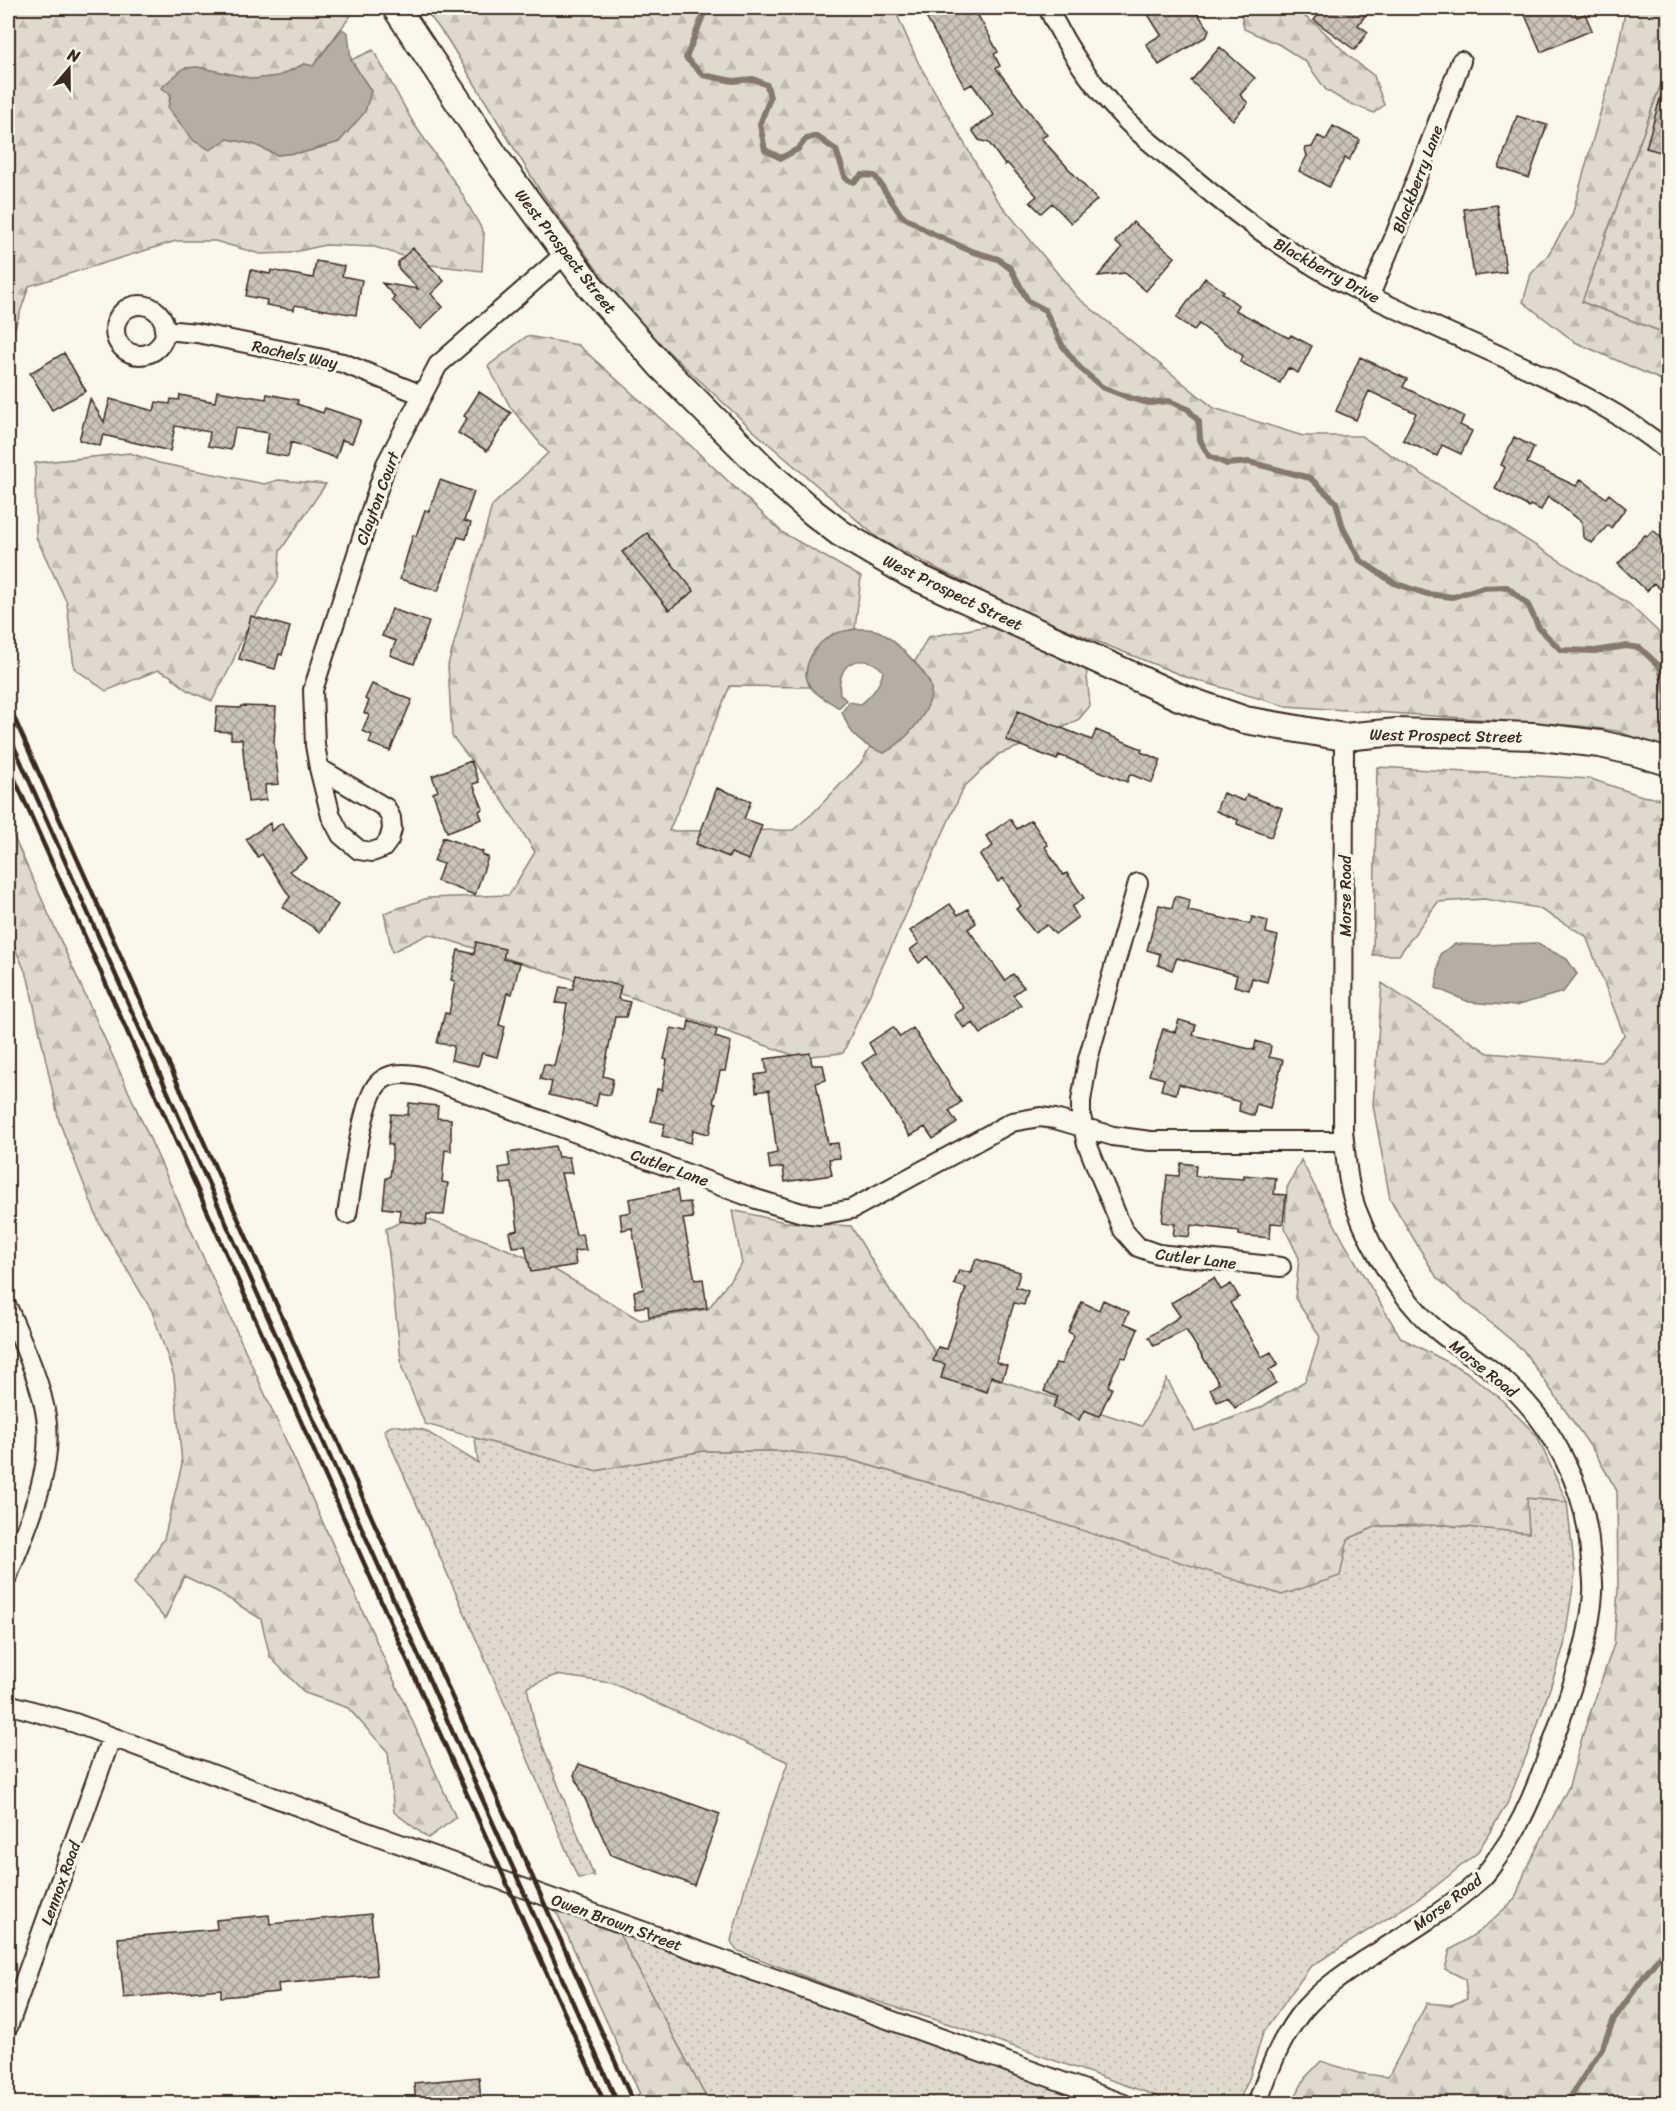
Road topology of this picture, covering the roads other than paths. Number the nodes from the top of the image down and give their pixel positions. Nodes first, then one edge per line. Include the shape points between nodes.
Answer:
1 (396, 8) edge
2 (1048, 8) edge
3 (1461, 61) dead end
4 (566, 254) junction
5 (1370, 295) junction
6 (164, 330) dead end
7 (422, 395) junction
8 (1668, 452) edge
9 (1344, 737) junction
10 (1668, 762) edge
11 (319, 768) junction
12 (1138, 883) dead end
13 (1083, 1126) junction
14 (1344, 1141) junction
15 (347, 1214) dead end
16 (1281, 1267) dead end
17 (8, 1308) edge
18 (8, 1576) edge
19 (8, 1704) edge
20 (111, 1738) junction
21 (8, 2027) edge
22 (1124, 2103) edge
23 (1257, 2103) edge

1 - 4 street, West Prospect Street via 500,164
2 - 5 street, Blackberry Drive via 1096,86 1122,117 1217,199 1262,232 1310,264
3 - 5 street, Blackberry Lane
4 - 7 street, Clayton Court via 438,365
4 - 9 street, West Prospect Street via 662,367 770,474 840,533 910,574 1179,697 1245,720
5 - 8 street, Blackberry Drive via 1581,393 1647,433
6 - 7 street, Rachels Way via 197,333 343,363
7 - 11 street, Clayton Court via 386,464 314,690
9 - 10 street, West Prospect Street via 1397,732 1533,736 1600,744
9 - 14 street, Morse Road
11 - 11 street, Clayton Court via 331,816 341,835 358,850 372,852 383,848 392,829 386,808
12 - 13 street, Cutler Lane via 1088,1059 1081,1101
13 - 14 street, Cutler Lane via 1113,1136 1150,1141
13 - 15 street, Cutler Lane via 1040,1117 1012,1122 852,1209 802,1214 424,1077 396,1074 376,1086 368,1103
13 - 16 street, Cutler Lane via 1123,1230 1138,1247 1158,1254
14 - 23 street, Morse Road via 1355,1206 1398,1289 1440,1333 1508,1383 1557,1445 1577,1489 1589,1537 1593,1592 1586,1640 1568,1698 1529,1804 1503,1849 1484,1876 1464,1893 1343,1975 1305,2008 1271,2063
17 - 18 street via 39,1385 47,1449 39,1488
19 - 20 street, Owen Brown Street
20 - 21 street, Lennox Road
20 - 22 street, Owen Brown Street

